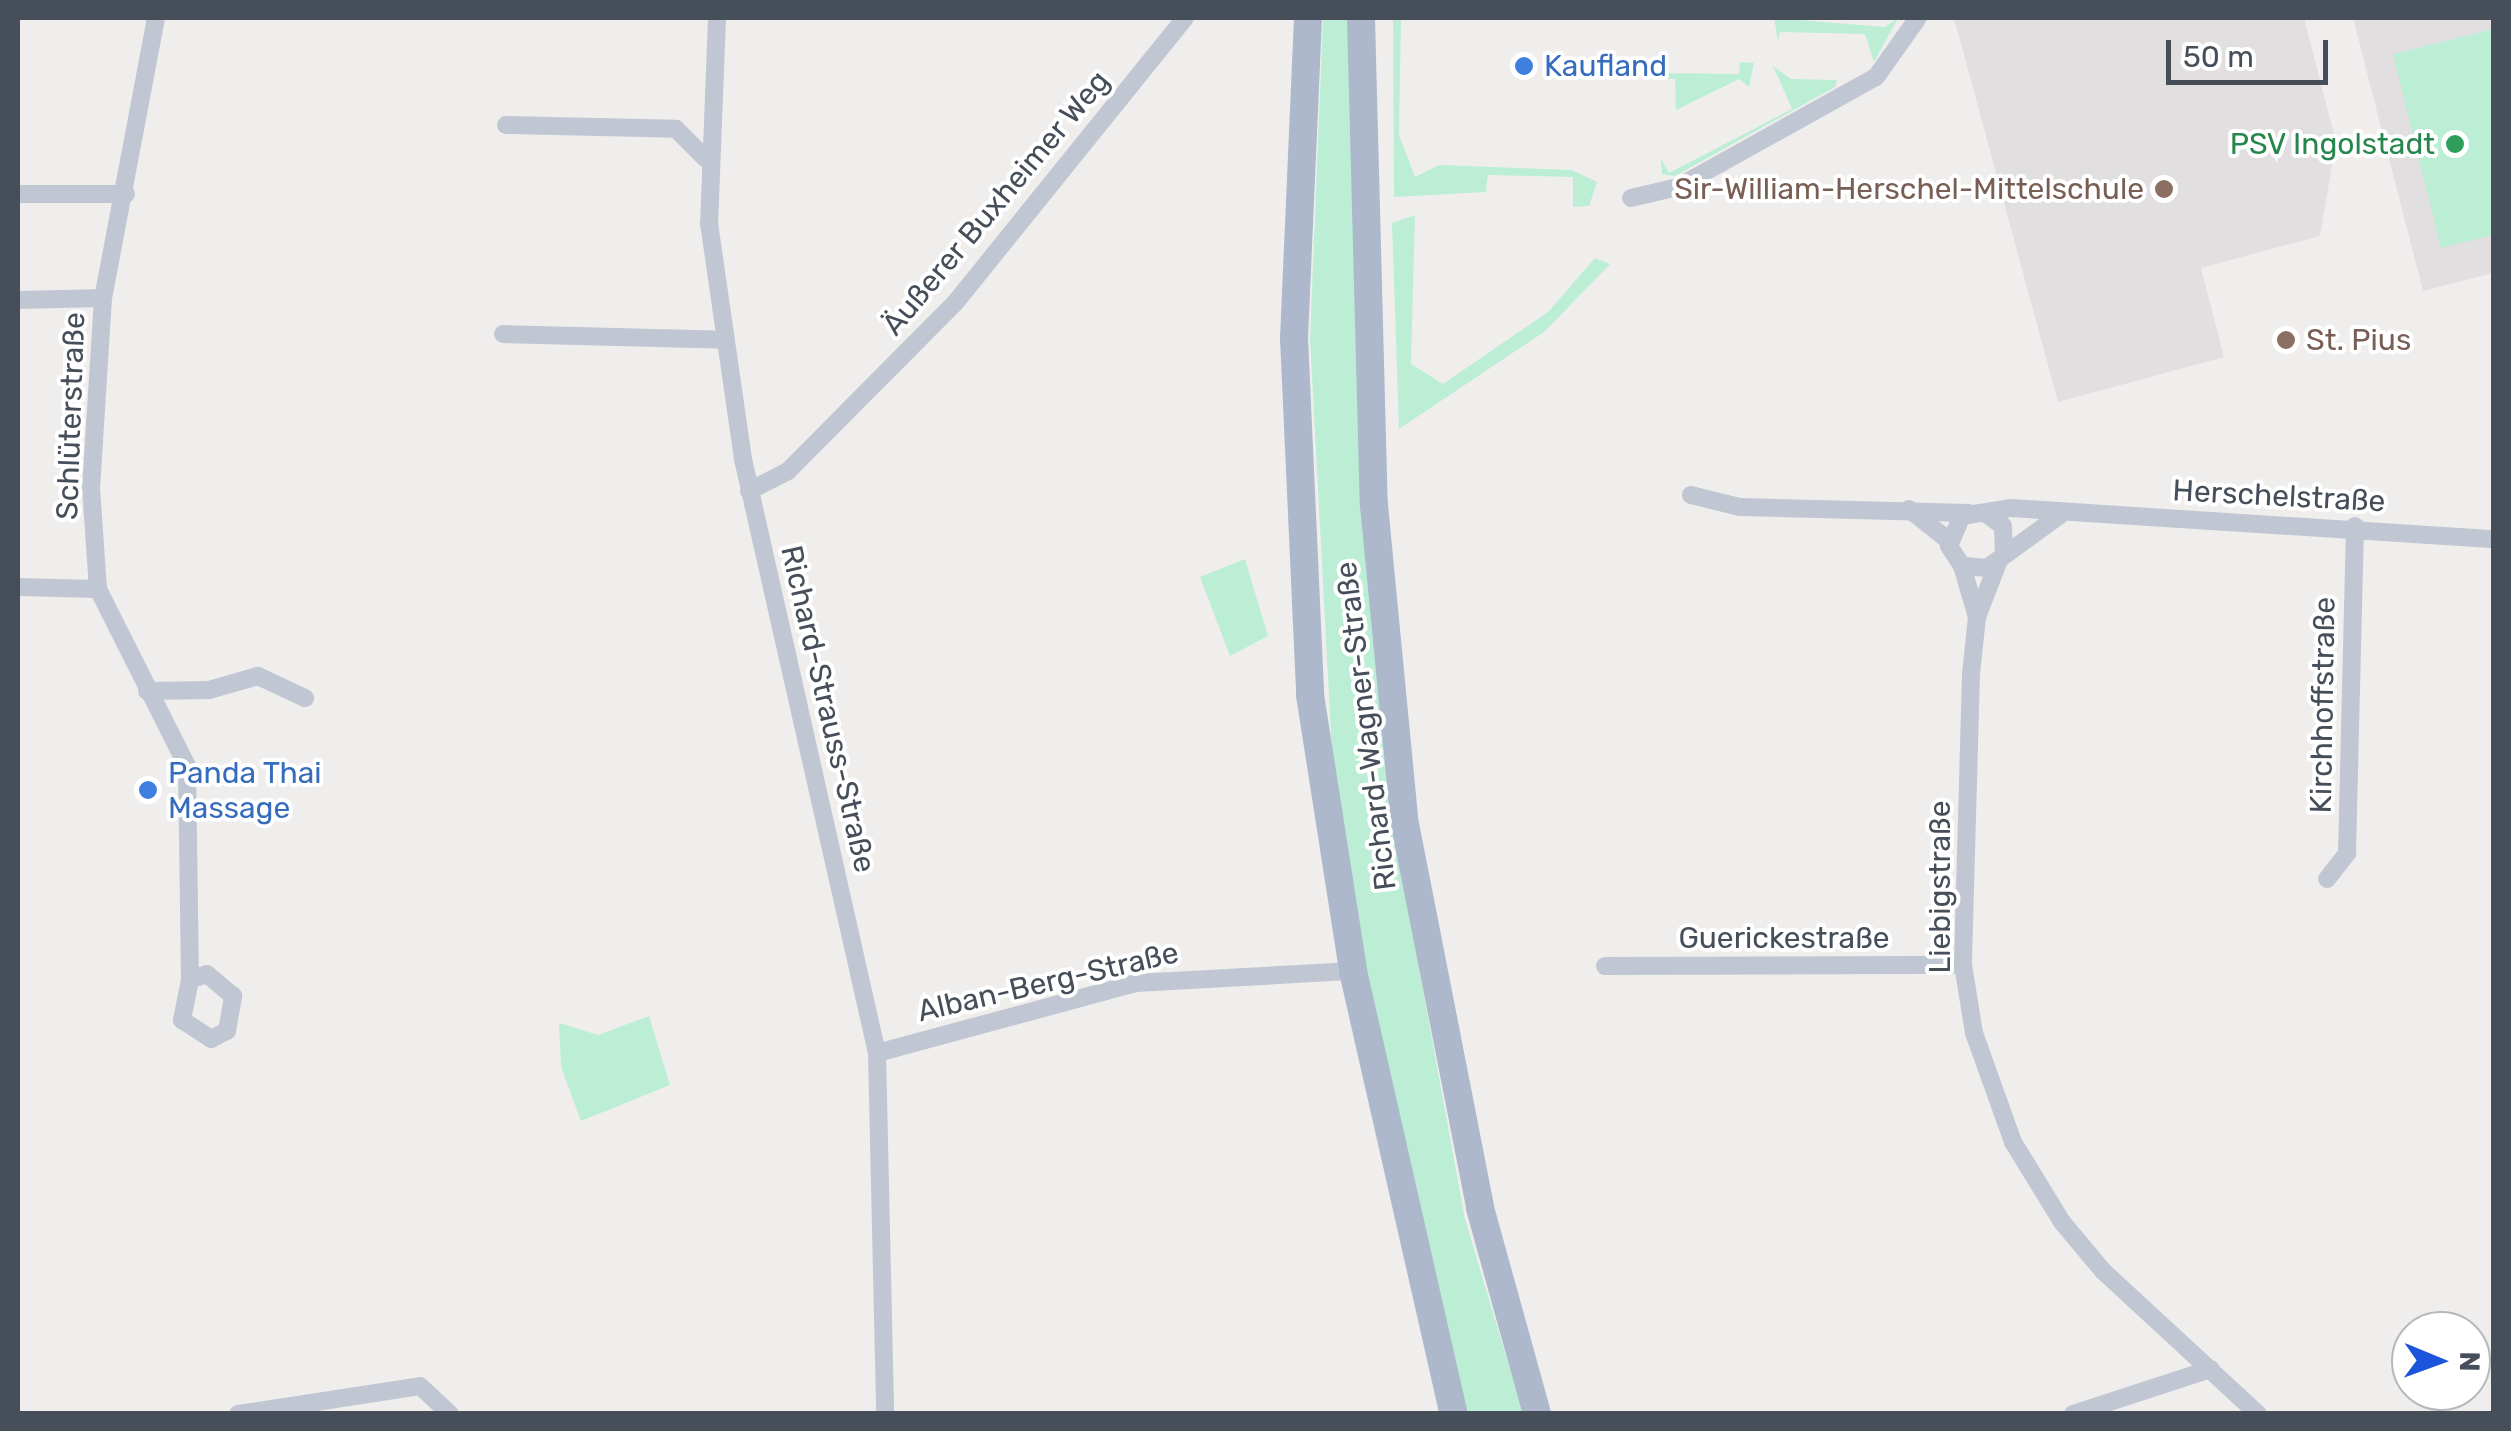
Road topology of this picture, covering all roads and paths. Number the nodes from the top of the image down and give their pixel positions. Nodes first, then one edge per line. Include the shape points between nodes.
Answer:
1 (156, 18) edge
2 (717, 18) edge
3 (1184, 18) edge
4 (1308, 18) edge
5 (1361, 18) edge
6 (1918, 18) edge
7 (506, 125) dead end
8 (706, 160) junction
9 (18, 194) edge
10 (126, 194) junction
11 (1630, 198) dead end
12 (103, 298) junction
13 (18, 300) edge
14 (503, 334) dead end
15 (725, 340) junction
16 (749, 491) junction
17 (1691, 495) dead end
18 (1908, 509) junction
19 (1977, 513) junction
20 (2060, 515) junction
21 (2355, 526) junction
22 (1948, 540) junction
23 (2494, 540) edge
24 (2002, 556) junction
25 (1962, 566) junction
26 (18, 586) edge
27 (98, 589) junction
28 (1977, 617) junction
29 (147, 691) junction
30 (305, 698) dead end
31 (2328, 879) dead end
32 (1963, 964) junction
33 (1604, 966) dead end
34 (1354, 970) junction
35 (190, 980) dead end
36 (876, 1052) junction
37 (2211, 1369) junction
38 (238, 1414) edge
39 (450, 1414) edge
40 (885, 1414) edge
41 (1454, 1414) edge
42 (1538, 1414) edge
43 (2073, 1414) edge
44 (2258, 1414) edge

1 - 10 street, Schlüterstraße
2 - 8 street, Richard-Strauss-Straße
3 - 16 street, Äußerer Buxheimer Weg via 955,303 788,470
4 - 34 main road, Richard-Wagner-Straße via 1294,338 1301,586
5 - 42 main road, Richard-Wagner-Straße via 1374,505 1400,784 1452,1082
6 - 11 street via 1876,78 1678,188
7 - 8 street via 676,129
8 - 15 street, Richard-Strauss-Straße
9 - 10 street
10 - 12 street, Schlüterstraße
12 - 13 street
12 - 27 street, Schlüterstraße via 91,487
14 - 15 street
15 - 16 street, Richard-Strauss-Straße
16 - 36 street, Richard-Strauss-Straße
17 - 18 street, Herschelstraße via 1740,507
18 - 19 street, Herschelstraße
18 - 22 street
19 - 20 street, Herschelstraße
19 - 22 street
19 - 24 street via 2003,526
20 - 21 street, Herschelstraße
20 - 24 street
21 - 23 street, Herschelstraße
21 - 31 street, Kirchhoffstraße via 2347,853
22 - 25 street
24 - 25 street
24 - 28 street, Liebigstraße
25 - 28 street, Liebigstraße
26 - 27 street
27 - 29 street, Schlüterstraße
28 - 32 street, Liebigstraße
29 - 30 street via 209,690 258,676
29 - 35 street, Schlüterstraße via 186,766
32 - 33 street, Guerickestraße
32 - 37 street, Liebigstraße via 1989,1078 2036,1185 2103,1272
34 - 36 street, Alban-Berg-Straße via 1136,982
34 - 41 main road, Richard-Wagner-Straße
36 - 40 street, Richard-Strauss-Straße
37 - 43 street
37 - 44 street, Liebigstraße
38 - 39 street via 420,1386

